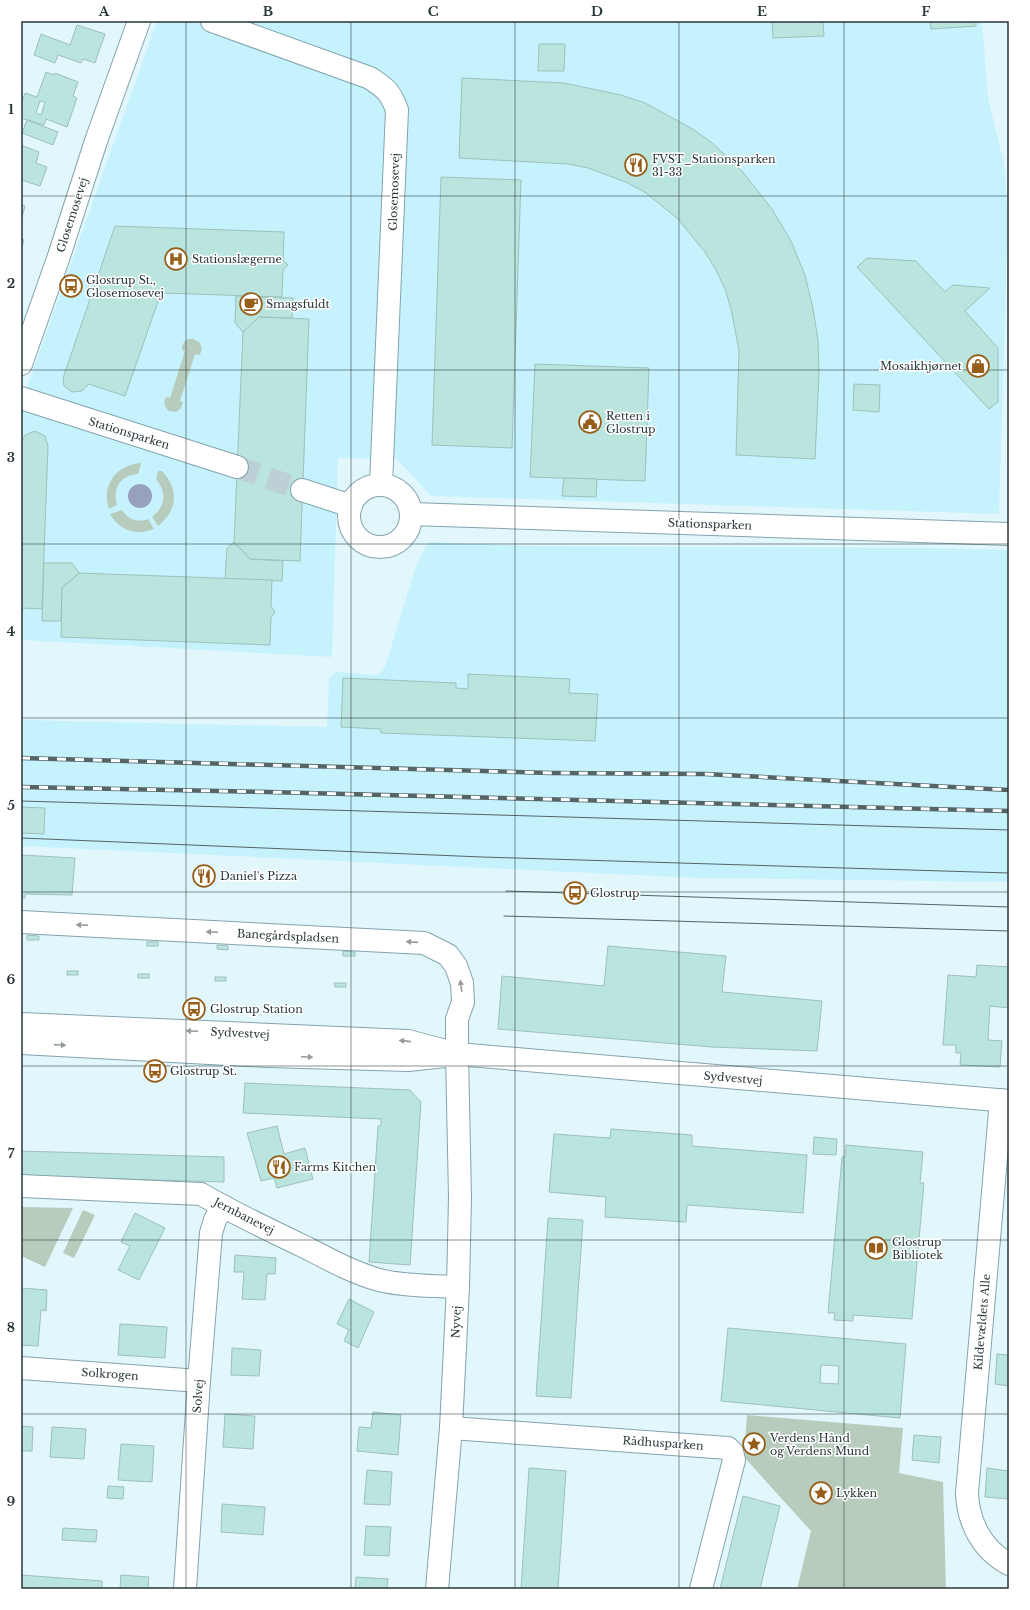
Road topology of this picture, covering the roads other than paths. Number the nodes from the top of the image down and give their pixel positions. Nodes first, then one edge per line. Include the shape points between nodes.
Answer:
1 (139, 21) edge
2 (212, 21) edge
3 (21, 364) edge
4 (21, 398) edge
5 (237, 467) tunnel mouth
6 (381, 485) junction
7 (302, 490) tunnel mouth
8 (351, 506) junction
9 (411, 514) junction
10 (1009, 534) edge
11 (21, 922) edge
12 (21, 1024) edge
13 (21, 1043) edge
14 (456, 1054) junction
15 (1005, 1101) edge
16 (21, 1186) edge
17 (223, 1206) junction
18 (458, 1287) junction
19 (21, 1368) edge
20 (199, 1381) junction
21 (451, 1428) junction
22 (1009, 1564) edge
23 (184, 1589) edge
24 (437, 1589) edge
25 (701, 1589) edge

1 - 3 street, Glosemosevej
2 - 6 street, Glosemosevej via 370,78 392,97 397,110
4 - 5 street, Stationsparken
6 - 8 street via 362,491 355,497
6 - 9 street via 402,494
7 - 8 street
8 - 9 street via 351,528 357,537 376,547 397,542 405,535 410,525
9 - 10 street, Stationsparken
14 -> 11 street, Banegårdspladsen via 457,1019 463,1002 462,983 456,966 448,955 424,943
14 -> 12 street, Sydvestvej via 408,1041
13 -> 14 street, Sydvestvej via 229,1055 408,1060
14 - 15 street, Sydvestvej
14 - 18 street, Nyvej via 460,1198
15 - 22 street, Kildevældets Alle via 967,1507 972,1523 982,1540 993,1553
16 - 17 street, Jernbanevej via 201,1194
17 - 18 street, Jernbanevej via 369,1277 393,1282
17 - 20 street, Solvej via 211,1233
18 - 21 street, Nyvej
19 - 20 street, Solkrogen
20 - 23 street, Solvej
21 - 24 street, Nyvej
21 - 25 street, Rådhusparken via 728,1448 734,1460

